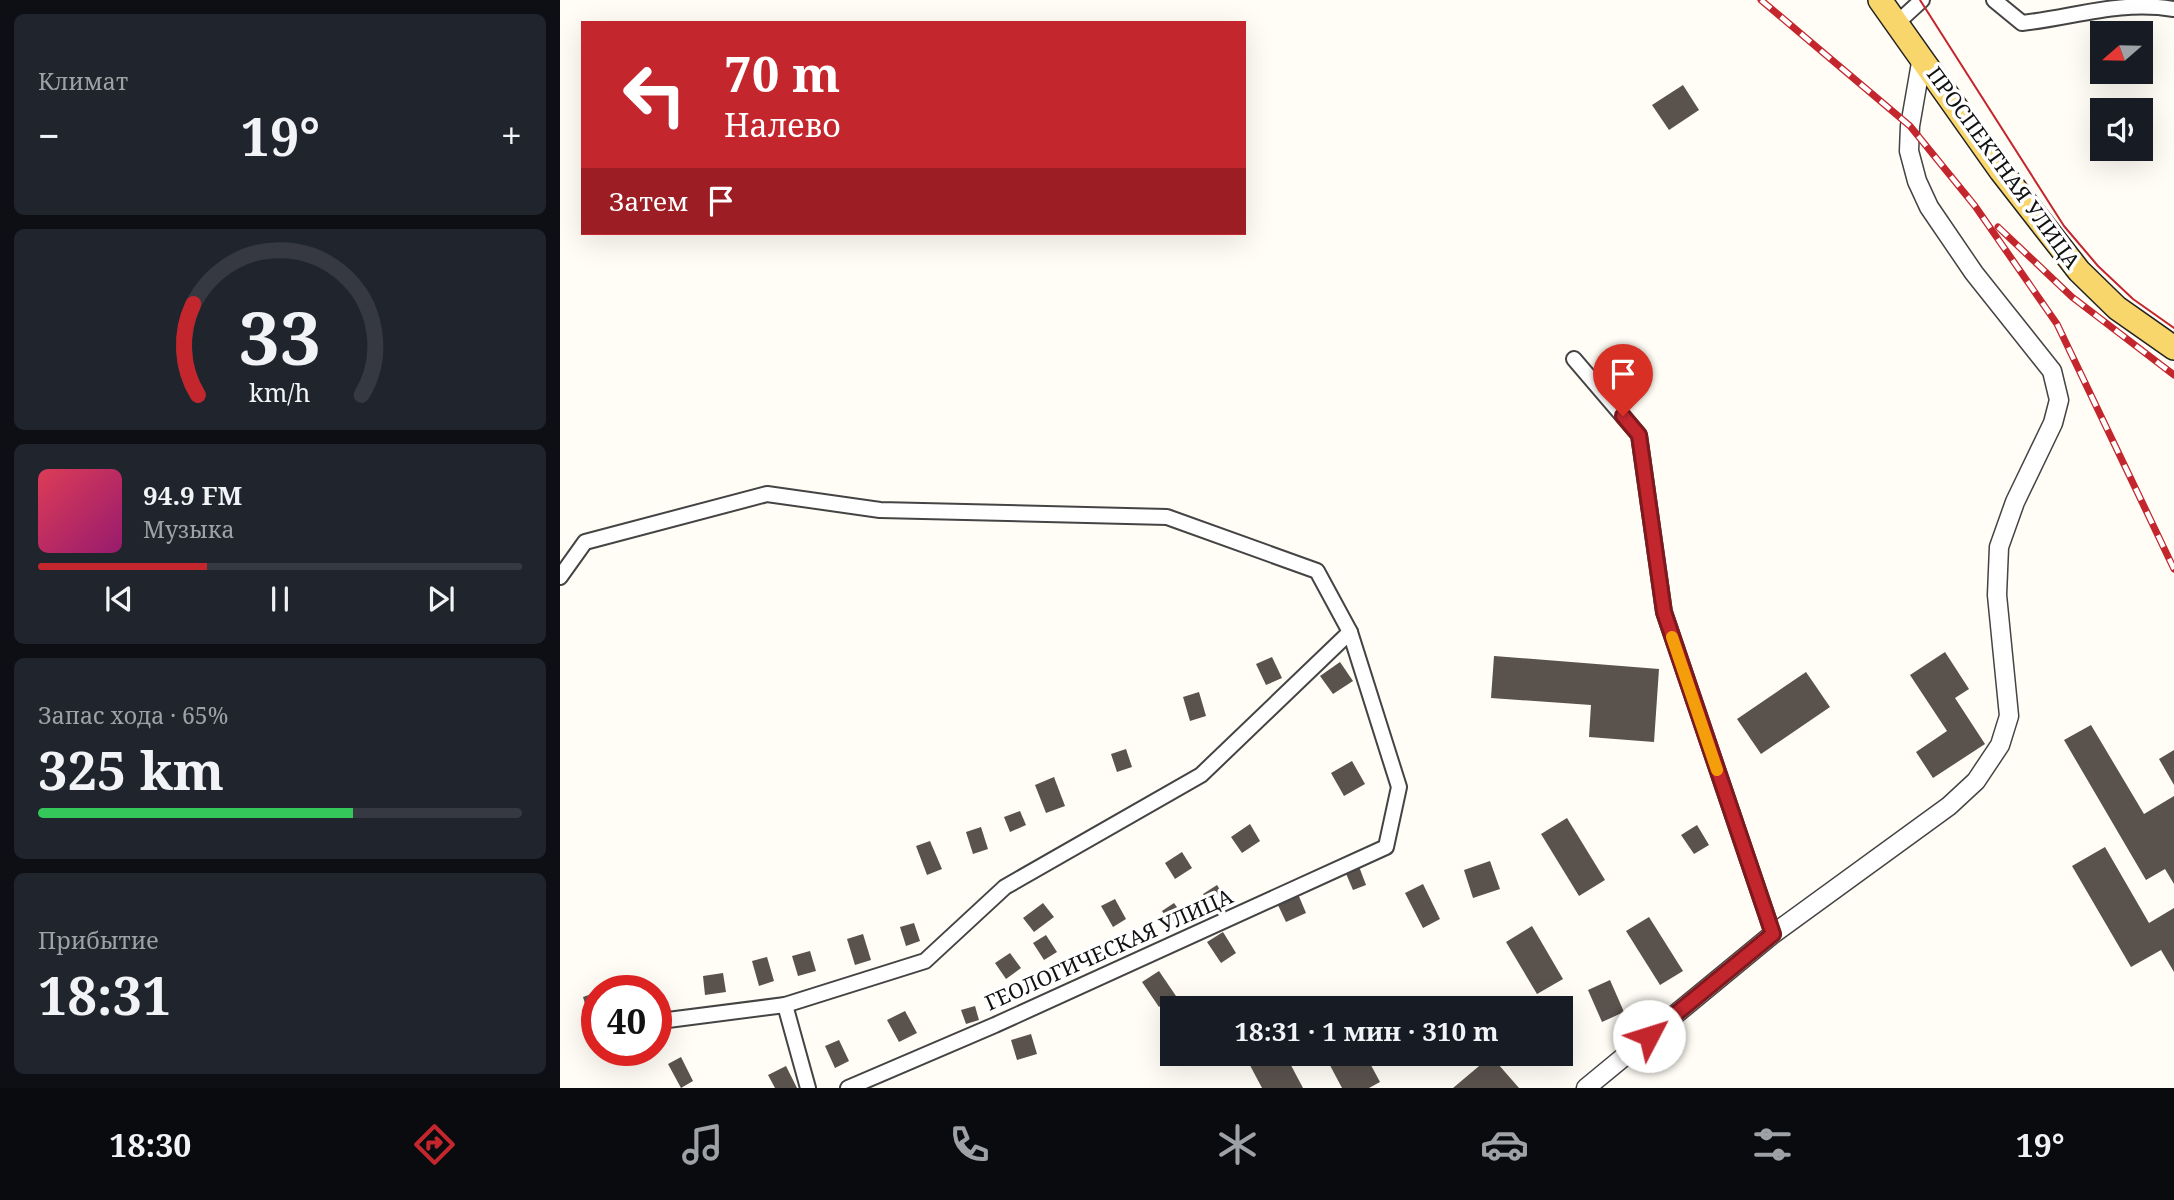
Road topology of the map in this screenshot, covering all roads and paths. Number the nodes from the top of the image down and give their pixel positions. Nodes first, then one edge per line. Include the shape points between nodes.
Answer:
1 (1880, 0) edge
2 (1922, 0) edge
3 (1994, 0) edge
4 (2174, 9) edge
5 (1897, 23) junction
6 (1922, 57) junction
7 (2174, 348) edge
8 (1574, 359) dead end
9 (560, 577) edge
10 (1350, 632) junction
11 (1773, 934) junction
12 (785, 1005) junction
13 (672, 1019) edge
14 (808, 1088) edge
15 (848, 1088) edge
16 (1586, 1088) edge

1 - 5 main road, ПРОСПЕКТНАЯ УЛИЦА
2 - 5 street
3 - 4 street via 2022,23 2143,2
5 - 6 main road, ПРОСПЕКТНАЯ УЛИЦА
6 - 7 main road, ПРОСПЕКТНАЯ УЛИЦА via 2001,171 2079,271 2117,308
6 - 11 street via 1909,151 1917,181 1929,208 1974,273 2052,371 2059,400 1999,547 1997,595 2009,716 2000,745 1976,781 1949,806
8 - 11 street via 1639,435 1664,612
9 - 10 street via 585,542 767,494 880,510 1167,517 1317,571
10 - 12 street via 1201,775 1005,887 925,961
10 - 15 street, ГЕОЛОГИЧЕСКАЯ УЛИЦА via 1399,787 1386,847
11 - 16 street
12 - 13 street
12 - 14 street

